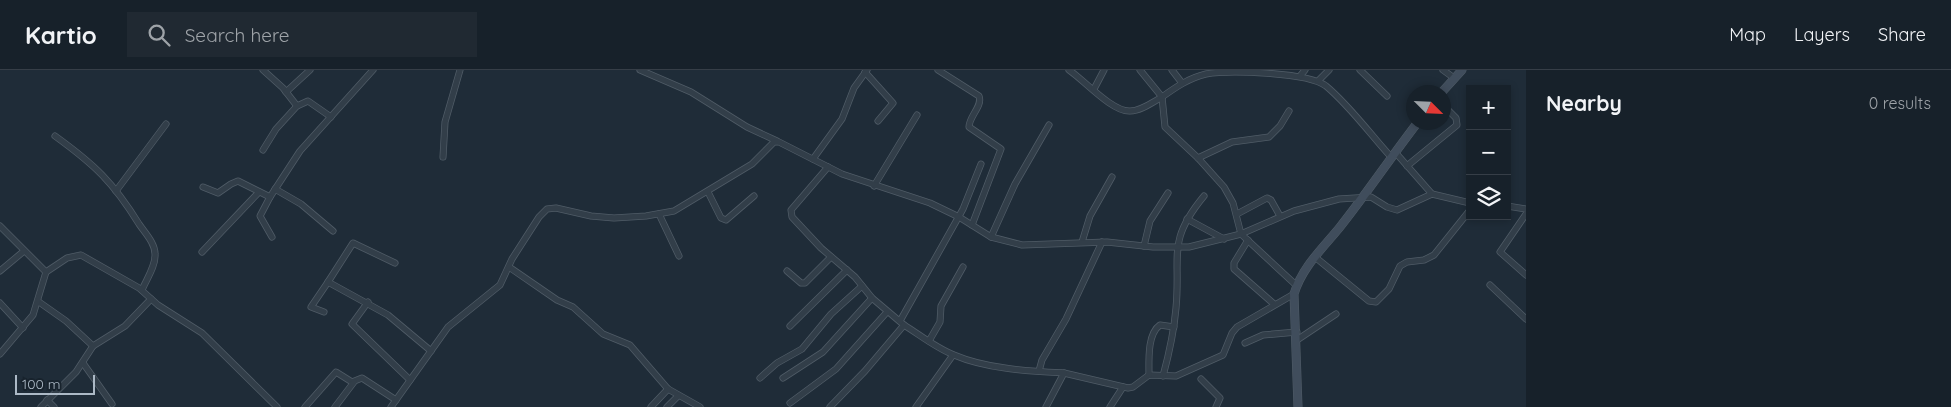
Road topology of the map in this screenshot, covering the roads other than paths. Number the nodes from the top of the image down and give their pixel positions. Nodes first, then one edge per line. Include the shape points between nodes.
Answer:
1 (263, 70) edge
2 (310, 70) edge
3 (373, 70) edge
4 (460, 70) edge
5 (640, 70) edge
6 (938, 70) edge
7 (1069, 70) edge
8 (1104, 70) edge
9 (1140, 70) edge
10 (1172, 70) edge
11 (1305, 70) edge
12 (1328, 70) edge
13 (1360, 70) edge
14 (1443, 70) edge
15 (1462, 70) edge
16 (866, 71) edge
17 (1277, 72) edge
18 (1300, 76) junction
19 (1454, 78) junction
20 (1318, 81) junction
21 (1182, 83) junction
22 (1448, 85) edge
23 (1094, 89) junction
24 (286, 92) junction
25 (1387, 96) dead end
26 (1162, 97) junction
27 (297, 106) junction
28 (1289, 111) dead end
29 (1451, 113) edge
30 (917, 115) dead end
31 (331, 117) junction
32 (878, 121) dead end
33 (166, 124) dead end
34 (1049, 125) dead end
35 (1412, 130) edge
36 (1451, 130) edge
37 (1451, 130) edge
38 (55, 136) dead end
39 (777, 141) junction
40 (263, 150) dead end
41 (1393, 154) junction
42 (443, 157) dead end
43 (1198, 158) junction
44 (813, 159) junction
45 (981, 164) dead end
46 (1407, 166) junction
47 (828, 167) junction
48 (1112, 177) dead end
49 (874, 186) junction
50 (203, 187) dead end
51 (275, 189) junction
52 (116, 191) junction
53 (259, 192) junction
54 (708, 192) junction
55 (1168, 193) dead end
56 (1432, 194) junction
57 (754, 196) dead end
58 (1204, 196) dead end
59 (1364, 196) junction
60 (270, 197) junction
61 (1466, 202) edge
62 (1511, 207) edge
63 (1526, 209) edge
64 (659, 214) junction
65 (1236, 214) junction
66 (1526, 214) edge
67 (1466, 215) edge
68 (1280, 216) junction
69 (959, 217) junction
70 (1187, 219) junction
71 (0, 226) edge
72 (972, 226) junction
73 (333, 231) dead end
74 (1242, 234) junction
75 (272, 237) dead end
76 (991, 237) junction
77 (1224, 239) junction
78 (1248, 240) junction
79 (1082, 242) junction
80 (1102, 242) junction
81 (1144, 246) junction
82 (1176, 248) junction
83 (24, 251) junction
84 (202, 252) dead end
85 (680, 256) dead end
86 (831, 257) junction
87 (1315, 257) junction
88 (396, 263) dead end
89 (509, 267) junction
90 (963, 267) dead end
91 (847, 270) junction
92 (0, 271) edge
93 (787, 271) dead end
94 (46, 272) junction
95 (1526, 275) edge
96 (328, 282) junction
97 (1490, 285) dead end
98 (862, 286) junction
99 (142, 290) junction
100 (1296, 290) junction
101 (872, 298) junction
102 (152, 299) junction
103 (39, 302) junction
104 (368, 302) junction
105 (0, 303) edge
106 (1274, 304) junction
107 (324, 312) dead end
108 (888, 312) junction
109 (1336, 314) dead end
110 (1525, 314) edge
111 (902, 323) junction
112 (790, 326) dead end
113 (1174, 327) junction
114 (23, 328) junction
115 (1297, 336) junction
116 (929, 341) junction
117 (1245, 343) dead end
118 (93, 346) junction
119 (431, 351) junction
120 (0, 354) edge
121 (953, 355) junction
122 (83, 362) junction
123 (1039, 371) junction
124 (1064, 373) junction
125 (1149, 375) junction
126 (1164, 376) junction
127 (760, 378) dead end
128 (783, 378) dead end
129 (1201, 379) dead end
130 (410, 380) junction
131 (354, 382) junction
132 (1123, 387) junction
133 (668, 389) junction
134 (678, 396) junction
135 (47, 400) junction
136 (396, 400) junction
137 (790, 403) dead end
138 (112, 404) dead end
139 (41, 407) edge
140 (54, 407) edge
141 (278, 407) edge
142 (305, 407) edge
143 (335, 407) edge
144 (391, 407) edge
145 (651, 407) edge
146 (668, 407) edge
147 (699, 407) edge
148 (830, 407) edge
149 (916, 407) edge
150 (1046, 407) edge
151 (1110, 407) edge
152 (1216, 407) edge
153 (1298, 407) edge

1 - 24 street
2 - 24 street
3 - 31 street
4 - 42 street via 445,122
5 - 39 street via 691,92 747,127
6 - 72 street via 979,96 980,102 969,127 1001,149
7 - 23 street
8 - 23 street
9 - 26 street
10 - 21 street
11 - 18 street
12 - 20 street
13 - 25 street
14 - 19 street
15 - 19 main road
16 - 32 street via 893,103
16 - 44 street via 854,88 842,119
17 - 18 street
17 - 21 street via 1221,72
18 - 20 street
19 - 22 main road
20 - 41 street
21 - 26 street
23 - 26 street via 1128,112
24 - 27 street
26 - 43 street via 1165,127
27 - 31 street via 308,101
27 - 40 street via 276,129
28 - 43 street via 1269,137 1232,142
29 - 37 street via 1457,125
30 - 49 street
31 - 51 street via 300,151
33 - 52 street
34 - 76 street via 1015,184
35 - 41 main road
36 - 46 street
38 - 52 street via 96,167
39 - 44 street
39 - 54 street via 752,164
41 - 46 street
41 - 59 main road
43 - 65 street via 1224,187
44 - 47 street
45 - 69 street
46 - 56 street
47 - 49 street
47 - 86 street via 790,214
48 - 79 street via 1090,216
49 - 69 street via 930,203
50 - 53 street via 218,194 238,181
51 - 60 street
51 - 73 street via 301,204
52 - 99 street via 155,252
53 - 60 street
53 - 84 street
54 - 57 street via 721,218 726,220
54 - 64 street
55 - 81 street via 1150,221
56 - 59 street via 1397,210
56 - 61 street
58 - 70 street
59 - 68 street via 1317,204
59 - 87 main road
60 - 75 street via 260,216
62 - 63 street
64 - 85 street
64 - 89 street via 614,218 547,209
65 - 68 street via 1267,198
65 - 74 street
66 - 95 street via 1500,252
67 - 87 street via 1434,255 1400,266 1389,289 1376,302 1369,301
68 - 74 street
69 - 72 street
69 - 111 street
70 - 77 street
70 - 82 street
71 - 83 street
72 - 76 street
74 - 77 street
74 - 78 street
76 - 79 street via 1022,245
77 - 82 street
78 - 100 street
78 - 106 street via 1234,263 1234,269
79 - 80 street
80 - 81 street
80 - 123 street
81 - 82 street
82 - 113 street
83 - 92 street
83 - 94 street
86 - 91 street
86 - 93 street via 805,283
87 - 100 main road
88 - 96 street via 353,243
89 - 119 street via 500,285 454,320
89 - 133 street via 557,300 573,307 603,334 633,348
90 - 116 street via 941,306 940,322
91 - 98 street
91 - 112 street
94 - 99 street via 67,258 81,255
94 - 103 street
96 - 104 street
96 - 107 street via 311,307
97 - 110 street
98 - 101 street
98 - 127 street via 831,314 802,349 777,363
99 - 102 street
100 - 106 street
100 - 115 main road
101 - 108 street
101 - 128 street via 823,352
102 - 118 street via 125,326
102 - 141 street via 202,333
103 - 114 street
103 - 118 street
104 - 119 street
104 - 130 street via 352,324
105 - 114 street
106 - 126 street via 1234,330 1223,355 1176,376
108 - 111 street
108 - 137 street via 836,369
109 - 115 street
111 - 116 street
111 - 148 street via 865,371
113 - 125 street via 1160,325 1156,330 1149,353
113 - 126 street
114 - 120 street
115 - 117 street via 1263,335
115 - 153 main road
116 - 121 street
118 - 122 street
119 - 130 street
121 - 123 street
121 - 149 street
122 - 135 street
122 - 138 street
123 - 124 street
124 - 132 street
124 - 150 street
125 - 126 street
125 - 132 street via 1133,387
129 - 152 street via 1220,398
130 - 136 street
131 - 136 street via 362,378
131 - 142 street via 335,372
131 - 143 street
132 - 151 street
133 - 134 street
133 - 145 street
134 - 146 street
134 - 147 street
135 - 139 street
135 - 140 street
136 - 144 street

